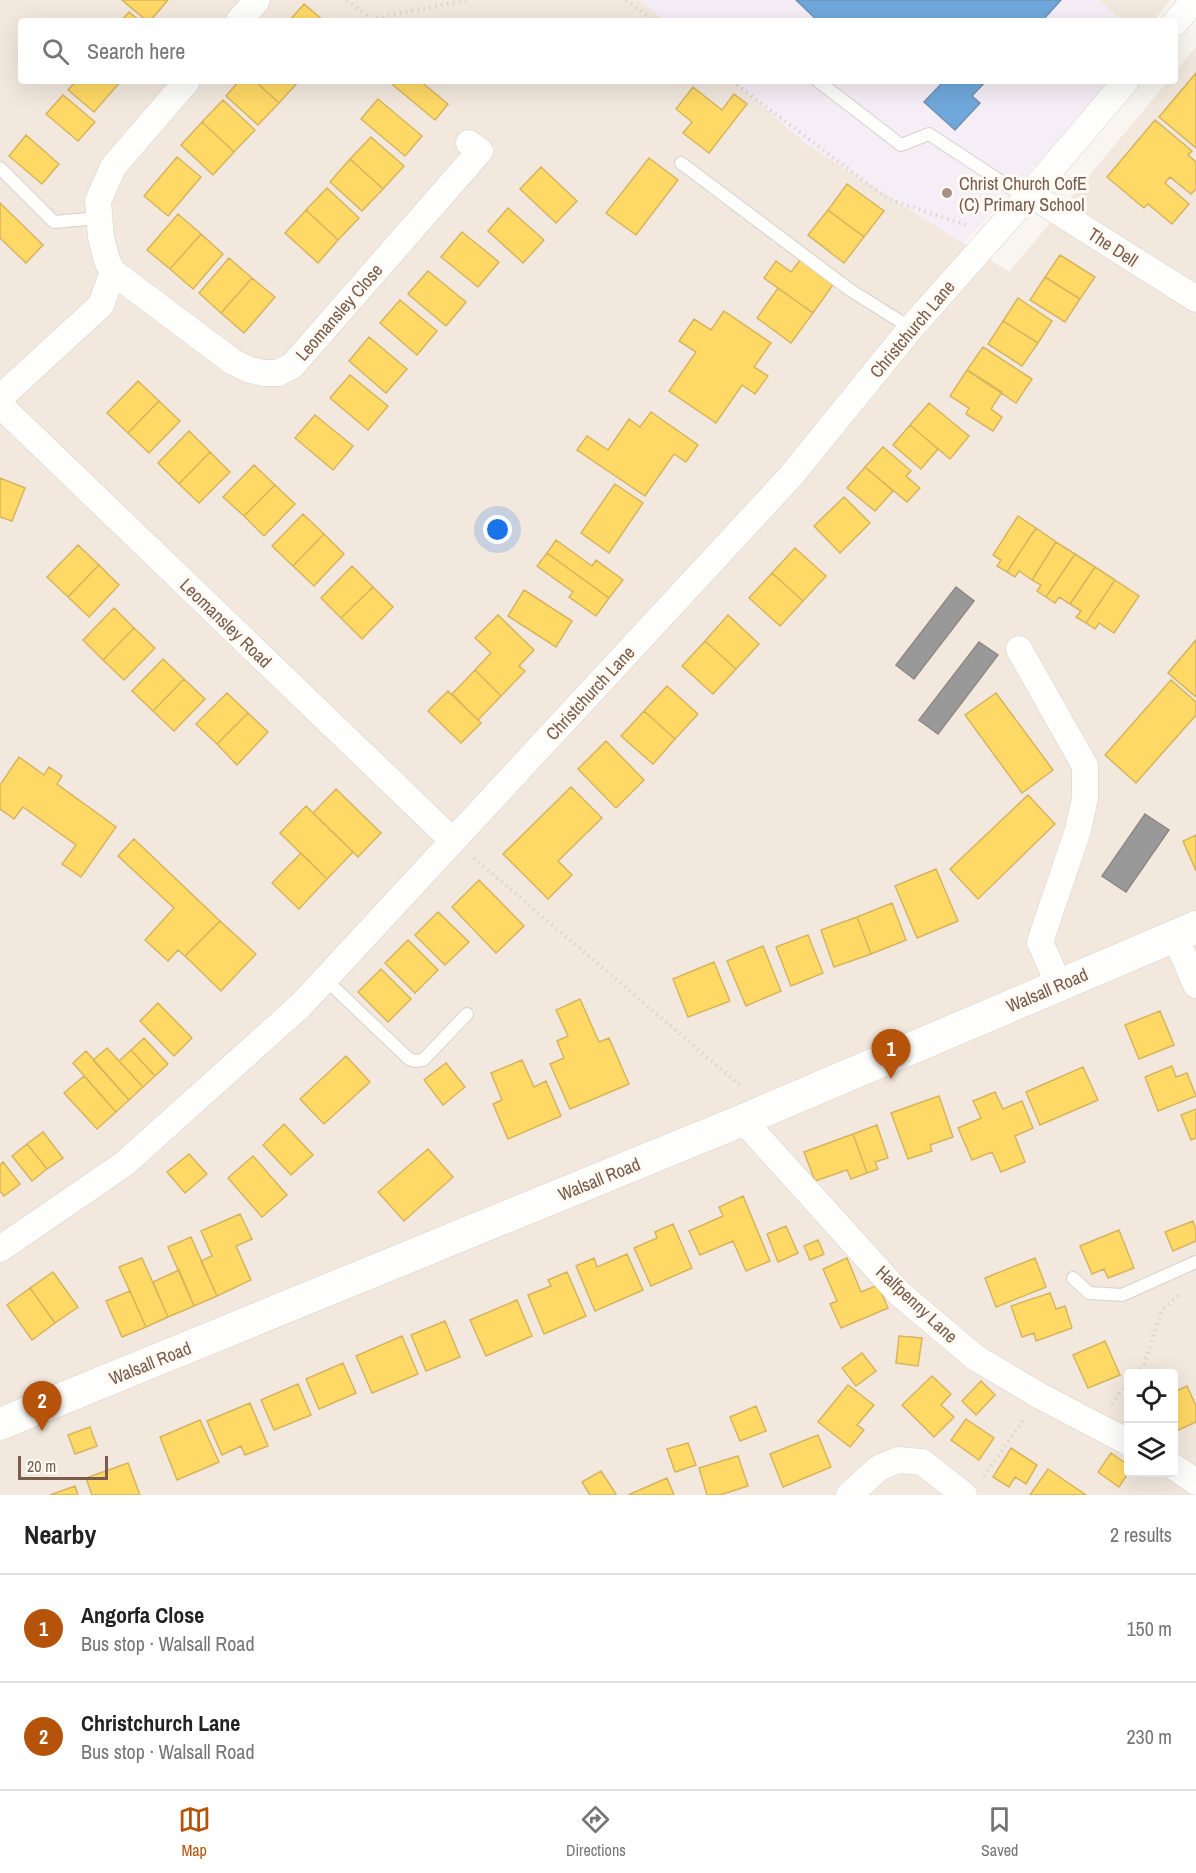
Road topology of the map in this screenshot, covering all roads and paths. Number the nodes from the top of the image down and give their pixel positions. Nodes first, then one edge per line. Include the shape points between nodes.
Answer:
1 (257, 0) edge
2 (347, 0) edge
3 (467, 0) edge
4 (626, 0) edge
5 (1194, 0) edge
6 (242, 18) edge
7 (369, 18) edge
8 (375, 18) edge
9 (650, 18) edge
10 (1178, 19) edge
11 (184, 84) edge
12 (736, 84) edge
13 (822, 84) edge
14 (1123, 84) edge
15 (480, 151) dead end
16 (681, 163) dead end
17 (0, 168) edge
18 (1028, 196) junction
19 (99, 218) junction
20 (999, 227) junction
21 (113, 272) junction
22 (1196, 299) edge
23 (911, 328) junction
24 (0, 398) edge
25 (0, 405) edge
26 (1019, 649) dead end
27 (452, 840) junction
28 (1185, 932) edge
29 (325, 979) junction
30 (1059, 985) junction
31 (1196, 985) edge
32 (467, 1014) dead end
33 (755, 1114) junction
34 (0, 1249) edge
35 (1196, 1263) edge
36 (1073, 1278) dead end
37 (1189, 1288) dead end
38 (1140, 1369) edge
39 (1040, 1396) junction
40 (0, 1424) edge
41 (1124, 1440) edge
42 (1178, 1470) edge
43 (983, 1477) dead end
44 (1196, 1482) edge
45 (849, 1495) edge
46 (964, 1495) edge

1 - 6 street
2 - 7 path
3 - 8 path
4 - 9 path
5 - 10 street
11 - 19 street via 113,167 98,201
12 - 20 path via 888,199 967,225
13 - 18 lane via 901,145 929,134
14 - 18 street, Christchurch Lane
15 - 21 street, Leomansley Close via 292,366 278,373 250,370 233,362
16 - 23 lane via 850,290
17 - 19 lane via 54,222
18 - 20 street, Christchurch Lane
18 - 22 street, The Dell
19 - 21 street via 107,261
20 - 23 street, Christchurch Lane
21 - 24 street via 101,305
23 - 27 street, Christchurch Lane via 790,477
25 - 27 street, Leomansley Road
26 - 30 street via 1085,766 1085,798 1078,830 1040,942
27 - 29 street, Christchurch Lane
27 - 33 path
28 - 30 street, Walsall Road
28 - 31 street
29 - 32 lane via 415,1061 423,1060
29 - 34 street, Christchurch Lane via 124,1164
30 - 33 street, Walsall Road
33 - 39 street, Halfpenny Lane via 900,1294 976,1358
33 - 40 street, Walsall Road
35 - 36 lane via 1122,1295 1089,1293
37 - 38 path via 1162,1310
39 - 41 street, Halfpenny Lane
39 - 43 path
42 - 44 street
45 - 46 street via 879,1468 898,1460 922,1462

